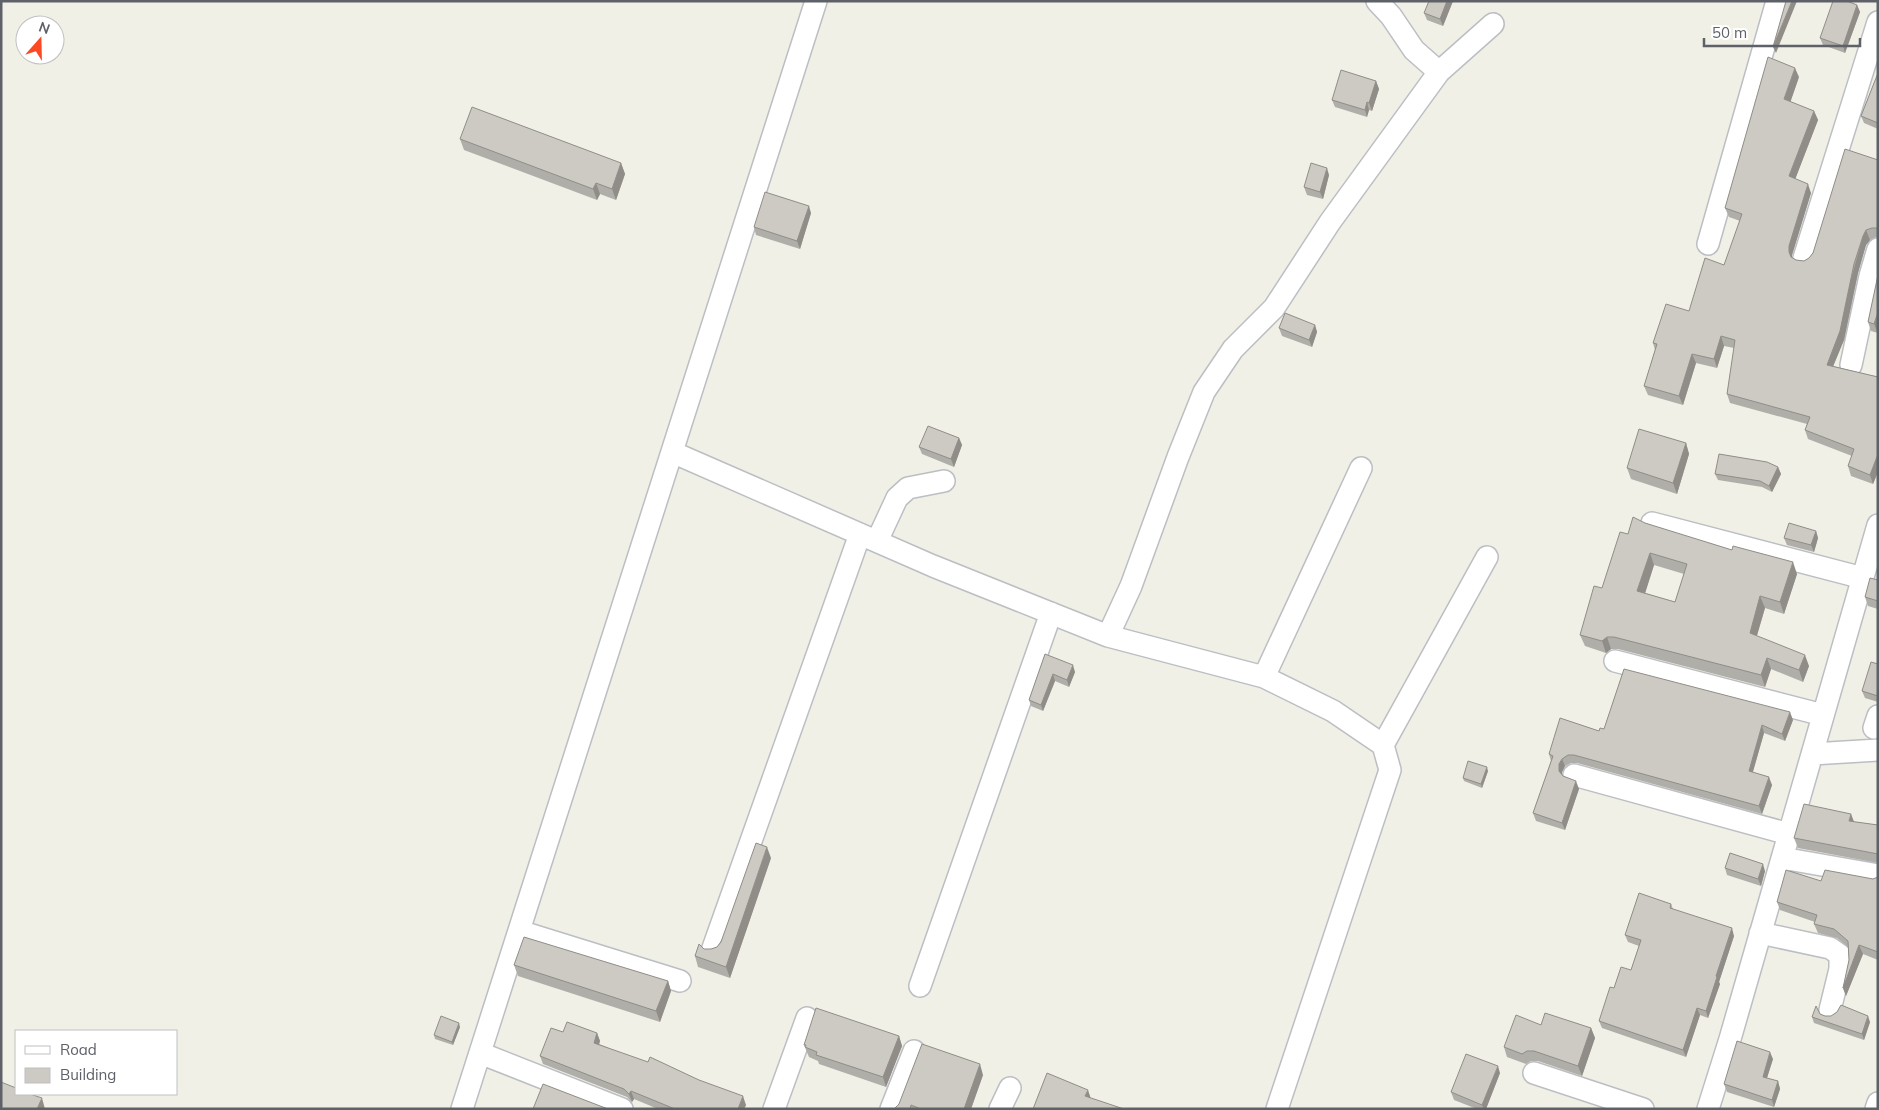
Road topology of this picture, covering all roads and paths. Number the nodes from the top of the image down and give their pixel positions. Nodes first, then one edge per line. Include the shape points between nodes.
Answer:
1 (816, 1) edge
2 (1377, 1) edge
3 (1777, 1) edge
4 (1878, 22) edge
5 (1493, 24) dead end
6 (1439, 72) junction
7 (1708, 244) dead end
8 (1878, 249) edge
9 (1804, 258) dead end
10 (1851, 365) dead end
11 (672, 452) junction
12 (1362, 468) dead end
13 (944, 481) dead end
14 (1652, 523) edge
15 (1878, 525) edge
16 (868, 538) junction
17 (1487, 557) dead end
18 (1863, 578) junction
19 (1051, 613) junction
20 (1108, 636) junction
21 (1615, 661) dead end
22 (1264, 677) junction
23 (1823, 715) junction
24 (1383, 746) junction
25 (1878, 750) edge
26 (1812, 754) junction
27 (1574, 775) dead end
28 (1789, 834) junction
29 (1782, 858) junction
30 (1878, 875) edge
31 (519, 931) junction
32 (1760, 933) junction
33 (714, 948) edge
34 (680, 982) dead end
35 (920, 986) dead end
36 (1830, 1010) dead end
37 (807, 1018) dead end
38 (914, 1051) dead end
39 (480, 1053) junction
40 (1534, 1073) dead end
41 (1010, 1088) dead end
42 (1878, 1103) edge
43 (462, 1109) edge
44 (622, 1109) edge
45 (774, 1109) edge
46 (891, 1109) edge
47 (1000, 1109) edge
48 (1277, 1109) edge
49 (1643, 1109) edge
50 (1708, 1109) edge
51 (1876, 1109) edge

1 - 11 street
2 - 6 street via 1414,50
3 - 7 street
4 - 9 street
5 - 6 street
6 - 20 street via 1330,222 1274,308 1233,349 1204,392 1131,586
8 - 10 street
11 - 16 street
11 - 31 street
12 - 22 street
13 - 16 street via 908,488
14 - 18 street
15 - 18 street
16 - 19 street
16 - 33 street
17 - 24 street
18 - 23 street
19 - 20 street
19 - 35 street
20 - 22 street
21 - 23 street
22 - 24 street via 1333,712
23 - 26 street
24 - 48 street via 1390,770
25 - 26 street
26 - 28 street
27 - 28 street
28 - 29 street
29 - 30 street
29 - 32 street
31 - 34 street
31 - 39 street
32 - 36 street via 1830,948 1840,955 1840,969
32 - 50 street
37 - 45 street
38 - 46 street
39 - 43 street
39 - 44 street
40 - 49 street
41 - 47 street
42 - 51 street

